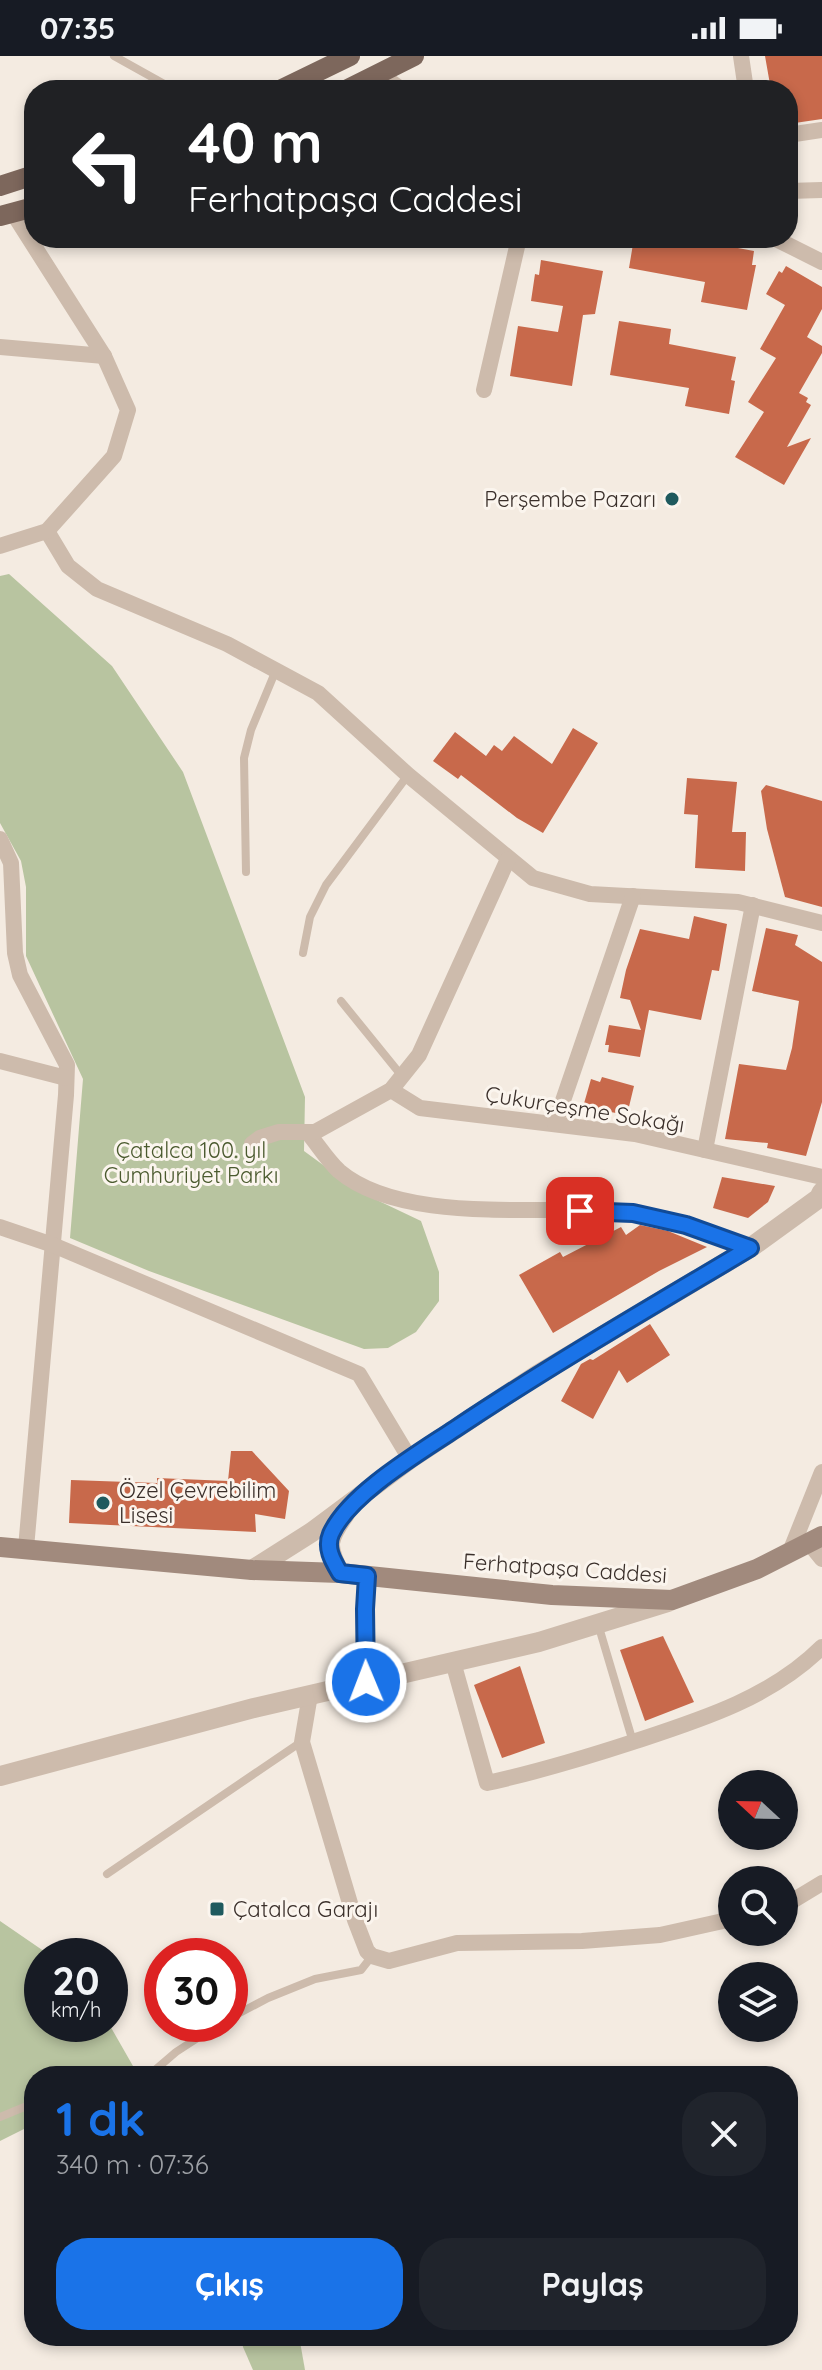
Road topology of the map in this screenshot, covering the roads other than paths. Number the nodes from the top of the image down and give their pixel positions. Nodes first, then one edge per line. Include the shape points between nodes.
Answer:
1 (114, 56) edge
2 (350, 56) edge
3 (414, 56) edge
4 (741, 56) edge
5 (380, 74) junction
6 (157, 80) edge
7 (301, 80) edge
8 (367, 80) edge
9 (388, 80) edge
10 (745, 80) edge
11 (822, 130) edge
12 (798, 134) edge
13 (24, 178) edge
14 (0, 186) edge
15 (822, 190) edge
16 (798, 191) edge
17 (7, 214) edge
18 (24, 239) edge
19 (30, 248) edge
20 (517, 248) edge
21 (794, 248) edge
22 (822, 262) edge
23 (0, 347) edge
24 (104, 356) junction
25 (484, 390) dead end
26 (47, 531) junction
27 (0, 546) edge
28 (276, 669) junction
29 (408, 775) junction
30 (0, 839) edge
31 (508, 859) junction
32 (246, 872) dead end
33 (633, 896) junction
34 (753, 905) junction
35 (822, 923) edge
36 (8, 950) edge
37 (303, 953) dead end
38 (341, 1001) dead end
39 (0, 1061) edge
40 (402, 1076) junction
41 (66, 1078) junction
42 (391, 1090) junction
43 (555, 1124) junction
44 (308, 1133) junction
45 (252, 1144) dead end
46 (705, 1150) junction
47 (822, 1177) edge
48 (822, 1192) edge
49 (0, 1227) edge
50 (53, 1245) junction
51 (750, 1248) junction
52 (410, 1459) junction
53 (822, 1472) edge
54 (354, 1501) junction
55 (815, 1539) edge
56 (0, 1547) edge
57 (26, 1548) junction
58 (790, 1552) junction
59 (822, 1559) edge
60 (252, 1570) junction
61 (340, 1573) junction
62 (367, 1576) junction
63 (672, 1600) junction
64 (598, 1623) junction
65 (822, 1647) edge
66 (453, 1662) junction
67 (366, 1682) junction
68 (310, 1695) junction
69 (302, 1742) junction
70 (633, 1742) junction
71 (0, 1776) edge
72 (107, 1874) dead end
73 (822, 1883) edge
74 (798, 1898) edge
75 (718, 1922) edge
76 (372, 1956) junction
77 (248, 2009) edge
78 (191, 2042) edge
79 (160, 2066) edge
80 (24, 2107) edge
81 (0, 2117) edge

1 - 6 lane
2 - 7 main road
3 - 5 main road
4 - 10 street
5 - 8 main road
5 - 9 street
11 - 12 street
13 - 14 main road
15 - 16 street
17 - 18 street
19 - 24 street
20 - 25 street
21 - 22 street
23 - 24 street
24 - 26 street via 128,410 114,456
26 - 27 street
26 - 28 street via 68,566 97,589
28 - 29 street via 318,693
28 - 32 lane via 244,758
29 - 31 street
29 - 37 lane via 326,885 310,917
30 - 36 street via 11,863
31 - 33 street via 533,878 590,894
31 - 40 street via 419,1055
33 - 34 street
33 - 43 street
34 - 35 street
34 - 46 street
36 - 41 street via 67,1065
38 - 40 lane
39 - 41 street
40 - 42 street
41 - 50 street
42 - 43 street, Çukurçeşme Sokağı via 420,1108
42 - 44 street
43 - 46 street, Çukurçeşme Sokağı
44 - 45 street via 279,1132
44 - 51 street via 339,1171 371,1189 431,1206 633,1213
46 - 47 street, Çukurçeşme Sokağı
48 - 51 street
49 - 50 street
50 - 52 street via 359,1374
50 - 57 street
51 - 52 street via 537,1375
52 - 54 street
53 - 58 street
54 - 60 street
54 - 61 street via 330,1535 329,1554
55 - 58 main road, Ferhatpaşa Caddesi
55 - 59 street
56 - 57 main road, Ferhatpaşa Caddesi
57 - 60 main road, Ferhatpaşa Caddesi
58 - 63 main road, Ferhatpaşa Caddesi
60 - 61 main road, Ferhatpaşa Caddesi
61 - 62 main road, Ferhatpaşa Caddesi
62 - 63 main road, Ferhatpaşa Caddesi via 552,1595
62 - 67 street
63 - 64 street
64 - 66 street
64 - 70 lane
65 - 70 street via 801,1668 717,1714
66 - 67 street
66 - 70 street via 487,1783
67 - 68 street
68 - 69 street
68 - 71 street
69 - 72 lane
69 - 76 street via 362,1942
73 - 74 street
75 - 76 street via 660,1935 457,1943 389,1961
76 - 77 lane via 361,1970 315,1979
78 - 79 lane
80 - 81 lane

